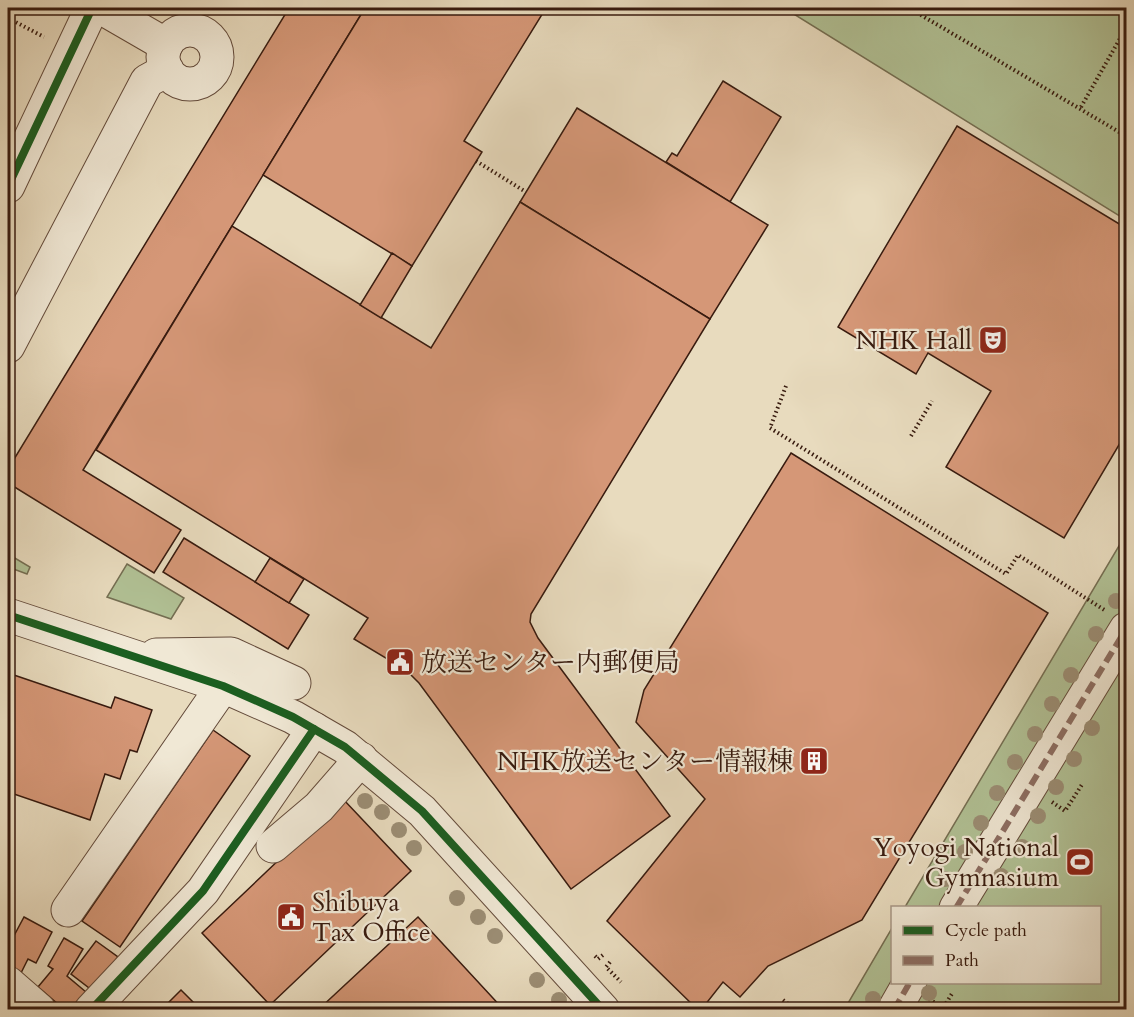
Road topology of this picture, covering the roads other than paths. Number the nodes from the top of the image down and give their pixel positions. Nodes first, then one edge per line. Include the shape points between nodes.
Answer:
1 (92, 8) edge
2 (102, 8) edge
3 (8, 186) edge
4 (8, 346) edge
5 (8, 615) edge
6 (1126, 629) edge
7 (130, 655) junction
8 (294, 683) dead end
9 (223, 686) junction
10 (314, 729) junction
11 (361, 759) junction
12 (273, 846) dead end
13 (957, 906) edge
14 (68, 910) dead end
15 (8, 983) edge
16 (909, 984) edge
17 (99, 1007) edge
18 (39, 1010) edge
19 (603, 1010) edge
20 (894, 1010) edge

1 - 3 street
2 - 4 street via 166,58 147,81
5 - 7 street
6 - 13 street
7 - 8 street via 231,654
7 - 9 street
9 - 10 street
9 - 14 street
10 - 11 street
10 - 17 street via 203,891
11 - 12 street via 320,807
11 - 19 street via 422,812
15 - 18 street
16 - 20 street

